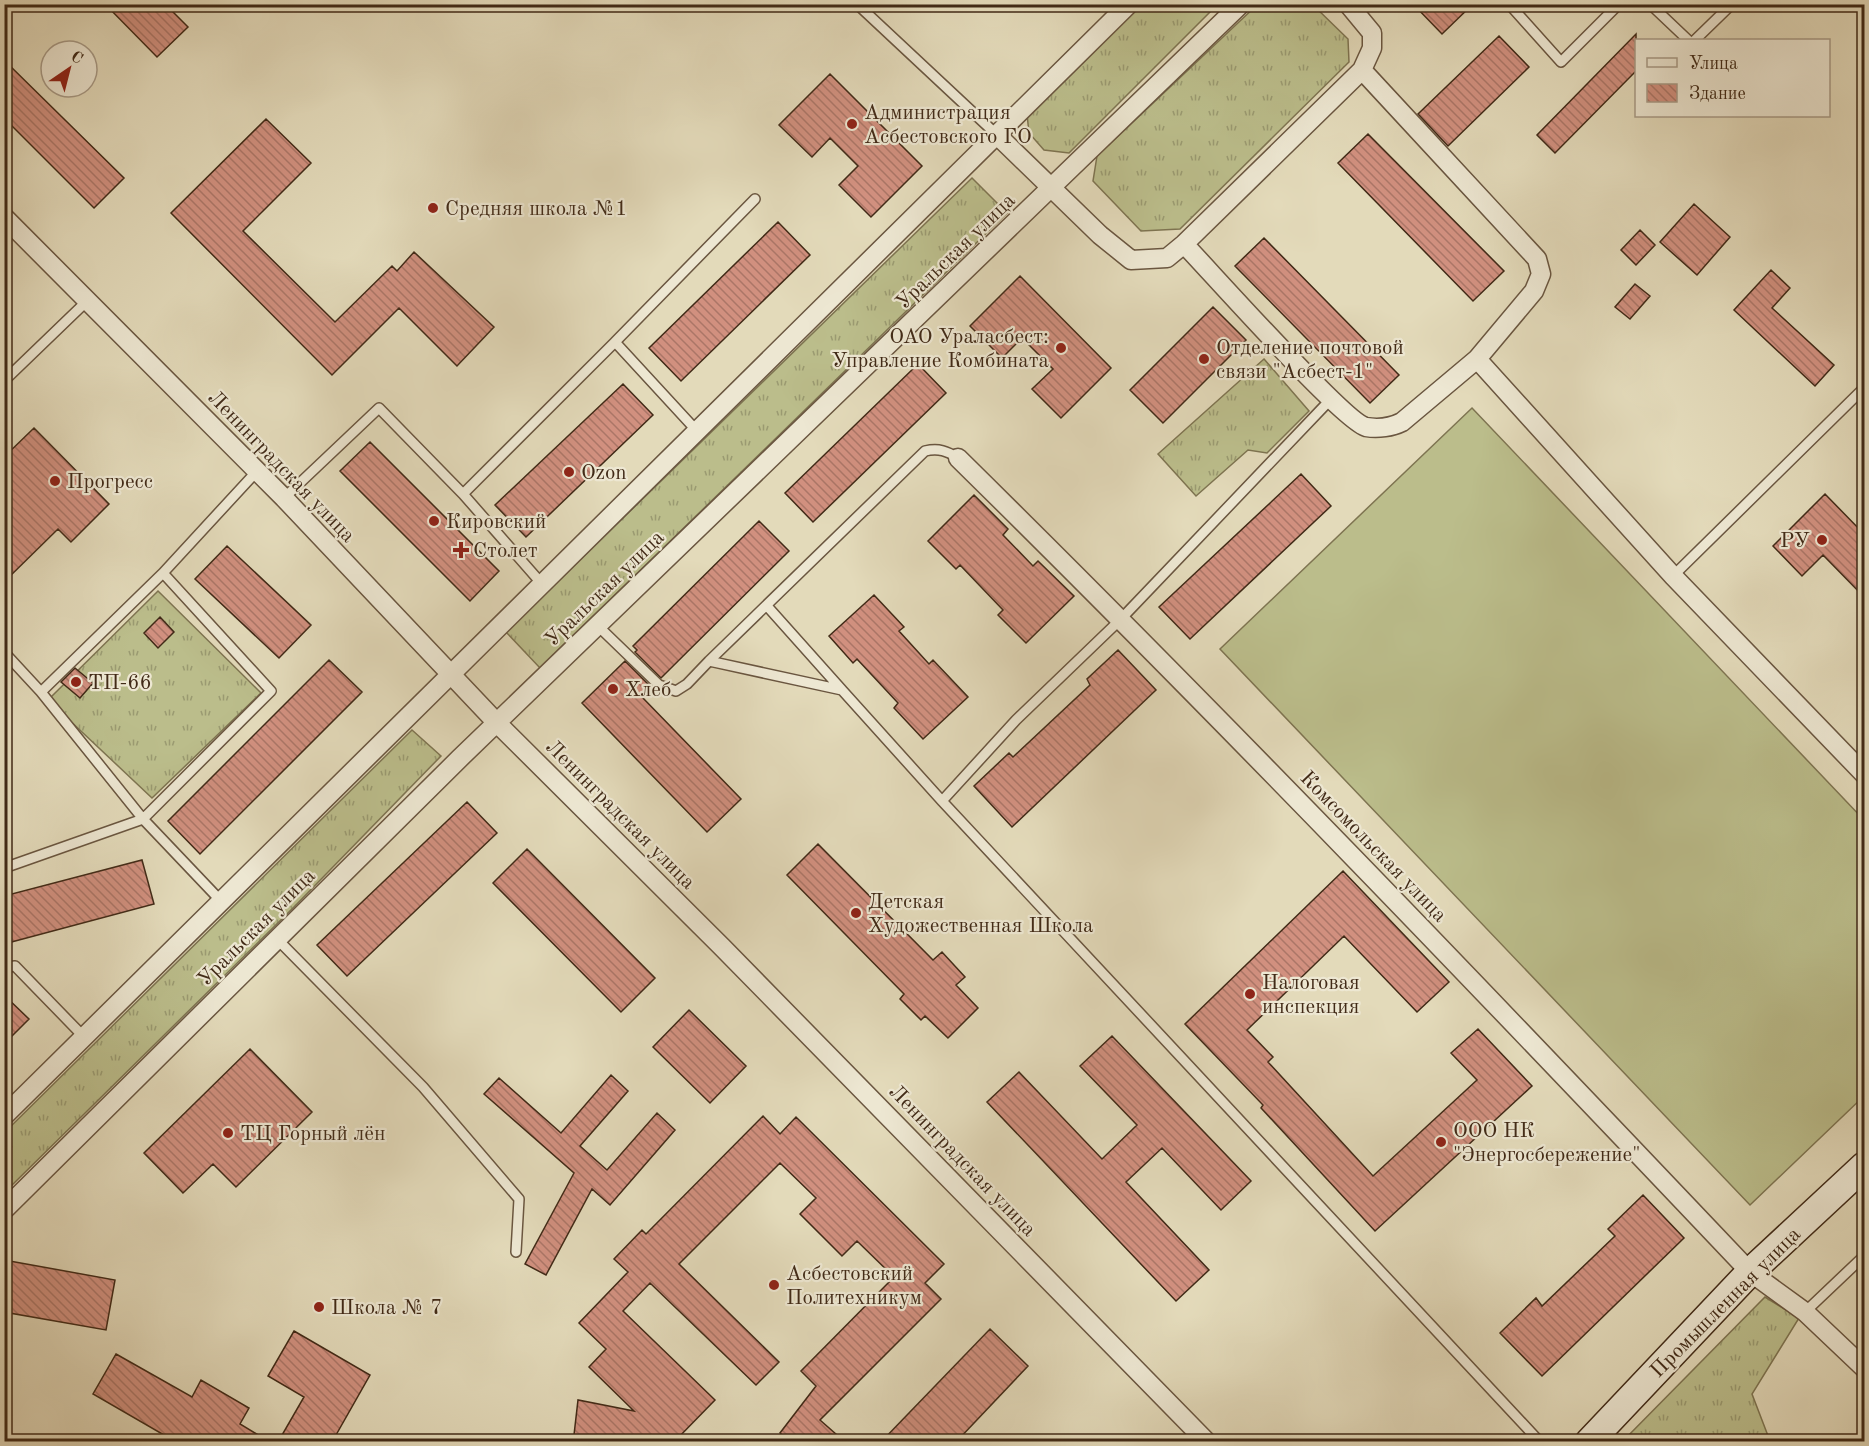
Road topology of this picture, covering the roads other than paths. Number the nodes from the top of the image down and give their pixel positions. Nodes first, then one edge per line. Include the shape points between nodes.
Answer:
1 (857, 4) edge
2 (1129, 4) edge
3 (1241, 4) edge
4 (1348, 4) edge
5 (1509, 4) edge
6 (1619, 4) edge
7 (1650, 4) edge
8 (1732, 4) edge
9 (1687, 39) edge
10 (1696, 39) edge
11 (1362, 70) junction
12 (996, 134) junction
13 (1053, 188) junction
14 (755, 199) dead end
15 (4, 217) edge
16 (1184, 244) junction
17 (87, 301) junction
18 (615, 342) junction
19 (1477, 359) junction
20 (4, 381) edge
21 (1864, 387) edge
22 (1331, 399) junction
23 (696, 430) junction
24 (958, 458) joint
25 (257, 471) junction
26 (463, 494) junction
27 (284, 498) junction
28 (163, 573) junction
29 (1673, 576) junction
30 (542, 584) junction
31 (767, 606) junction
32 (1121, 619) junction
33 (598, 626) junction
34 (4, 652) edge
35 (709, 662) junction
36 (452, 676) junction
37 (842, 690) junction
38 (41, 692) junction
39 (497, 723) junction
40 (1864, 774) edge
41 (942, 801) junction
42 (143, 819) junction
43 (4, 868) edge
44 (220, 900) junction
45 (276, 938) junction
46 (4, 967) edge
47 (84, 1037) junction
48 (4, 1116) edge
49 (1864, 1166) edge
50 (4, 1210) edge
51 (516, 1252) dead end
52 (1864, 1256) edge
53 (1750, 1272) junction
54 (1805, 1312) junction
55 (1864, 1368) edge
56 (1207, 1442) edge
57 (1540, 1442) edge
58 (1589, 1442) edge

1 - 12 lane
2 - 12 street, Уральская улица
3 - 13 street, Уральская улица
4 - 11 street via 1372,33 1372,48
5 - 6 lane via 1561,62
7 - 9 lane
8 - 10 lane
11 - 16 street
11 - 19 street via 1537,259 1541,274 1534,291
12 - 13 street
12 - 23 street, Уральская улица
13 - 16 street via 1131,260 1167,258
13 - 33 street, Уральская улица
14 - 18 lane
15 - 17 street, Ленинградская улица
16 - 22 street
17 - 20 lane
17 - 25 street, Ленинградская улица
18 - 23 lane
18 - 26 lane
19 - 22 street via 1392,427 1365,427
19 - 29 street
21 - 29 lane
22 - 32 lane
23 - 30 street, Уральская улица
24 - 31 lane via 948,451 925,451
24 - 32 street, Комсомольская улица
25 - 27 street, Ленинградская улица
25 - 28 lane
26 - 27 lane via 379,408
26 - 30 lane
27 - 36 street, Ленинградская улица
28 - 38 lane
28 - 42 lane via 271,691
29 - 40 street
30 - 36 street, Уральская улица
31 - 35 lane
31 - 37 lane
32 - 41 lane via 1016,720
32 - 53 street, Комсомольская улица via 1356,858
33 - 35 lane via 659,685 676,691
33 - 39 street, Уральская улица
34 - 38 lane
35 - 37 lane
36 - 39 street, Ленинградская улица
36 - 44 street, Уральская улица
37 - 41 lane
38 - 42 lane
39 - 45 street, Уральская улица
39 - 56 street, Ленинградская улица
41 - 57 lane
42 - 43 lane
42 - 44 lane
44 - 47 street, Уральская улица
45 - 50 street, Уральская улица
45 - 51 lane via 423,1087 519,1199
46 - 47 lane via 15,966
47 - 48 street, Уральская улица
49 - 53 main road, Промышленная улица
52 - 54 lane
53 - 54 street, Комсомольская улица
53 - 58 main road, Промышленная улица
54 - 55 street, Комсомольская улица

